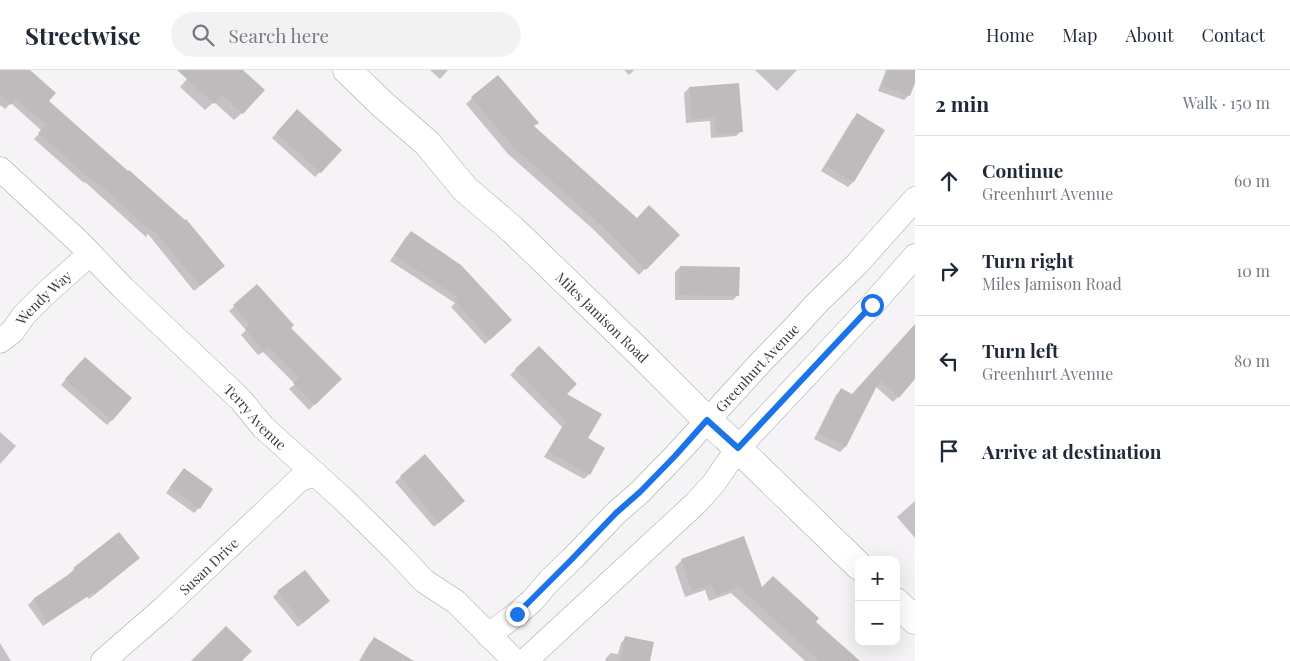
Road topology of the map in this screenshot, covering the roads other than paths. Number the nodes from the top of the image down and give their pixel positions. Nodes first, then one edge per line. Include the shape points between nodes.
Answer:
1 (347, 70) edge
2 (0, 169) edge
3 (915, 199) edge
4 (90, 254) junction
5 (915, 256) edge
6 (0, 341) edge
7 (707, 420) junction
8 (738, 448) junction
9 (316, 474) junction
10 (855, 562) edge
11 (900, 606) edge
12 (915, 620) edge
13 (488, 635) junction
14 (103, 661) edge
15 (515, 661) edge
16 (525, 661) edge

1 - 7 main road, Miles Jamison Road via 427,143 466,189 513,230
2 - 4 street, Terry Avenue
3 - 7 street, Greenhurt Avenue
4 - 6 street, Wendy Way via 46,293
4 - 9 street, Terry Avenue via 241,400 263,427
5 - 8 street
7 - 8 main road, Miles Jamison Road
7 - 13 street, Greenhurt Avenue via 533,600
8 - 10 main road, Miles Jamison Road
8 - 16 street via 714,484 696,503
9 - 13 street, Terry Avenue via 424,580 456,602
9 - 14 street, Susan Drive via 300,479
11 - 12 main road
13 - 15 street, Terry Avenue

